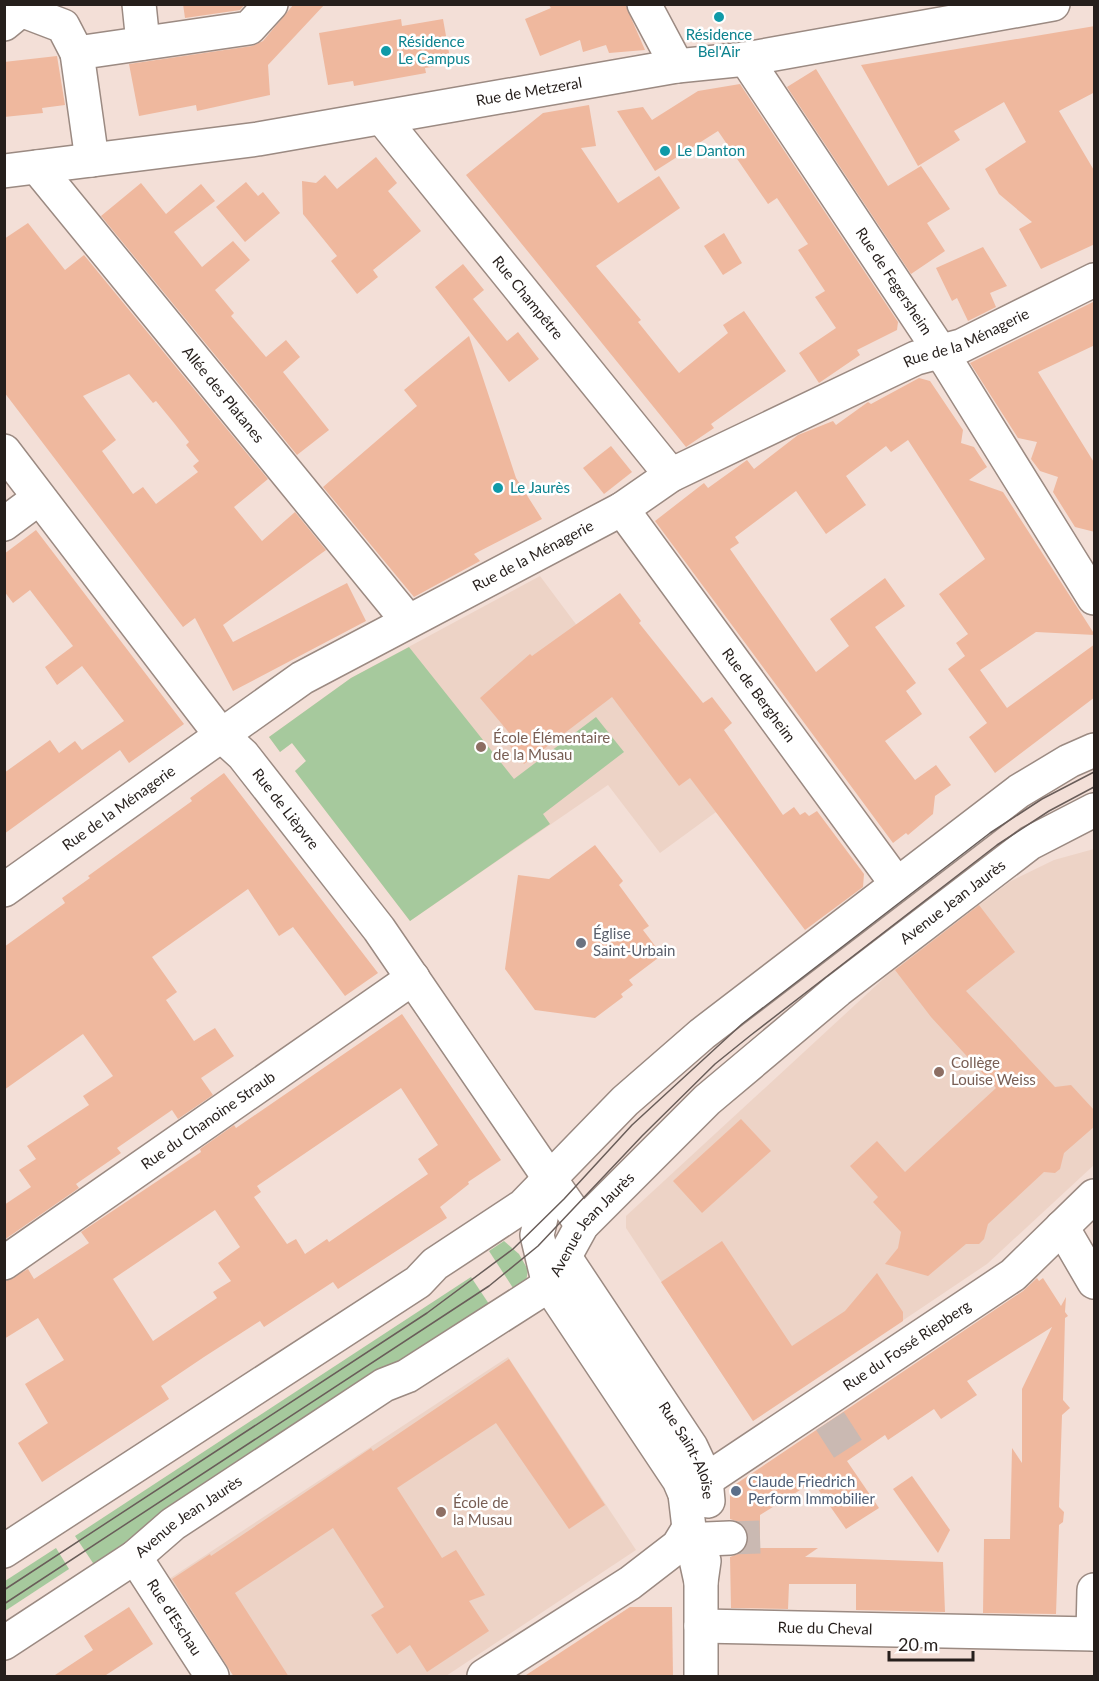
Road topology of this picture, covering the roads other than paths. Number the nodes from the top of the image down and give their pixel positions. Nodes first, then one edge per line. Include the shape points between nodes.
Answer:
1 (139, 4) edge
2 (271, 4) edge
3 (644, 4) edge
4 (1053, 4) edge
5 (975, 11) edge
6 (4, 24) edge
7 (143, 43) junction
8 (77, 53) junction
9 (746, 59) junction
10 (677, 66) junction
11 (383, 119) junction
12 (92, 160) junction
13 (37, 167) junction
14 (4, 171) edge
15 (1095, 280) edge
16 (940, 352) junction
17 (4, 451) edge
18 (671, 476) junction
19 (39, 498) junction
20 (622, 508) junction
21 (4, 524) edge
22 (1095, 598) edge
23 (408, 621) junction
24 (221, 735) junction
25 (1095, 750) edge
26 (1095, 810) edge
27 (896, 884) junction
28 (4, 890) edge
29 (413, 978) junction
30 (550, 1179) junction
31 (1095, 1196) edge
32 (582, 1225) junction
33 (1062, 1227) junction
34 (564, 1256) junction
35 (4, 1263) edge
36 (1095, 1282) edge
37 (549, 1285) junction
38 (690, 1484) junction
39 (709, 1535) junction
40 (4, 1551) edge
41 (135, 1557) junction
42 (701, 1582) junction
43 (630, 1583) junction
44 (1095, 1590) edge
45 (701, 1626) junction
46 (1094, 1634) edge
47 (4, 1643) edge
48 (212, 1677) edge
49 (484, 1677) edge
50 (701, 1677) edge

1 - 7 street
2 - 7 street via 249,28
3 - 10 street
4 - 5 street, Rue de Metzeral
5 - 9 street, Rue de Metzeral
6 - 8 street via 21,10 63,26
7 - 8 street
8 - 12 street
9 - 10 street, Rue de Metzeral
9 - 16 street, Rue de Fegersheim
10 - 11 street, Rue de Metzeral
11 - 12 street, Rue de Metzeral
11 - 18 street, Rue Champêtre
12 - 13 street, Rue de Metzeral
13 - 14 street, Rue de Metzeral
13 - 23 street, Allée des Platanes
15 - 16 street, Rue de la Ménagerie via 969,343
16 - 18 street, Rue de la Ménagerie via 916,358
16 - 22 street, Rue de Fegersheim
17 - 19 street, Rue de Lièpvre
18 - 20 street, Rue de la Ménagerie
19 - 21 street
19 - 24 street, Rue de Lièpvre
20 - 23 street, Rue de la Ménagerie
20 - 27 street, Rue de Bergheim
23 - 24 street, Rue de la Ménagerie via 302,678
24 - 28 street, Rue de la Ménagerie
24 - 29 street, Rue de Lièpvre via 243,755
25 - 27 street via 1019,791
26 - 32 street, Avenue Jean Jaurès via 1030,843 838,990 707,1100
27 - 30 street via 702,1034 625,1101
29 - 30 street, Rue de Lièpvre
29 - 35 street, Rue du Chanoine Straub
30 - 32 street, Rue de Lièpvre
30 - 37 street, Rue Saint-Aloïse via 537,1235
30 - 40 street via 523,1206 435,1264 418,1282
31 - 33 street, Rue du Fossé Riepberg
32 - 34 street, Avenue Jean Jaurès
33 - 36 street
33 - 38 street, Rue du Fossé Riepberg via 1013,1275 825,1413
34 - 37 street, Avenue Jean Jaurès
34 - 38 street, Rue Saint-Aloïse via 691,1447
37 - 38 street, Rue Saint-Aloïse
37 - 41 street, Avenue Jean Jaurès via 407,1376 384,1385 173,1524
38 - 39 street, Rue Saint-Aloïse via 710,1514
39 - 42 street, Rue Saint-Aloïse
39 - 43 street via 678,1546
41 - 47 street, Avenue Jean Jaurès
41 - 48 street, Rue d'Eschau
42 - 43 street
42 - 45 street, Rue Saint-Aloïse
43 - 49 street
44 - 46 street
45 - 46 street, Rue du Cheval
45 - 50 street, Rue Saint-Aloïse

